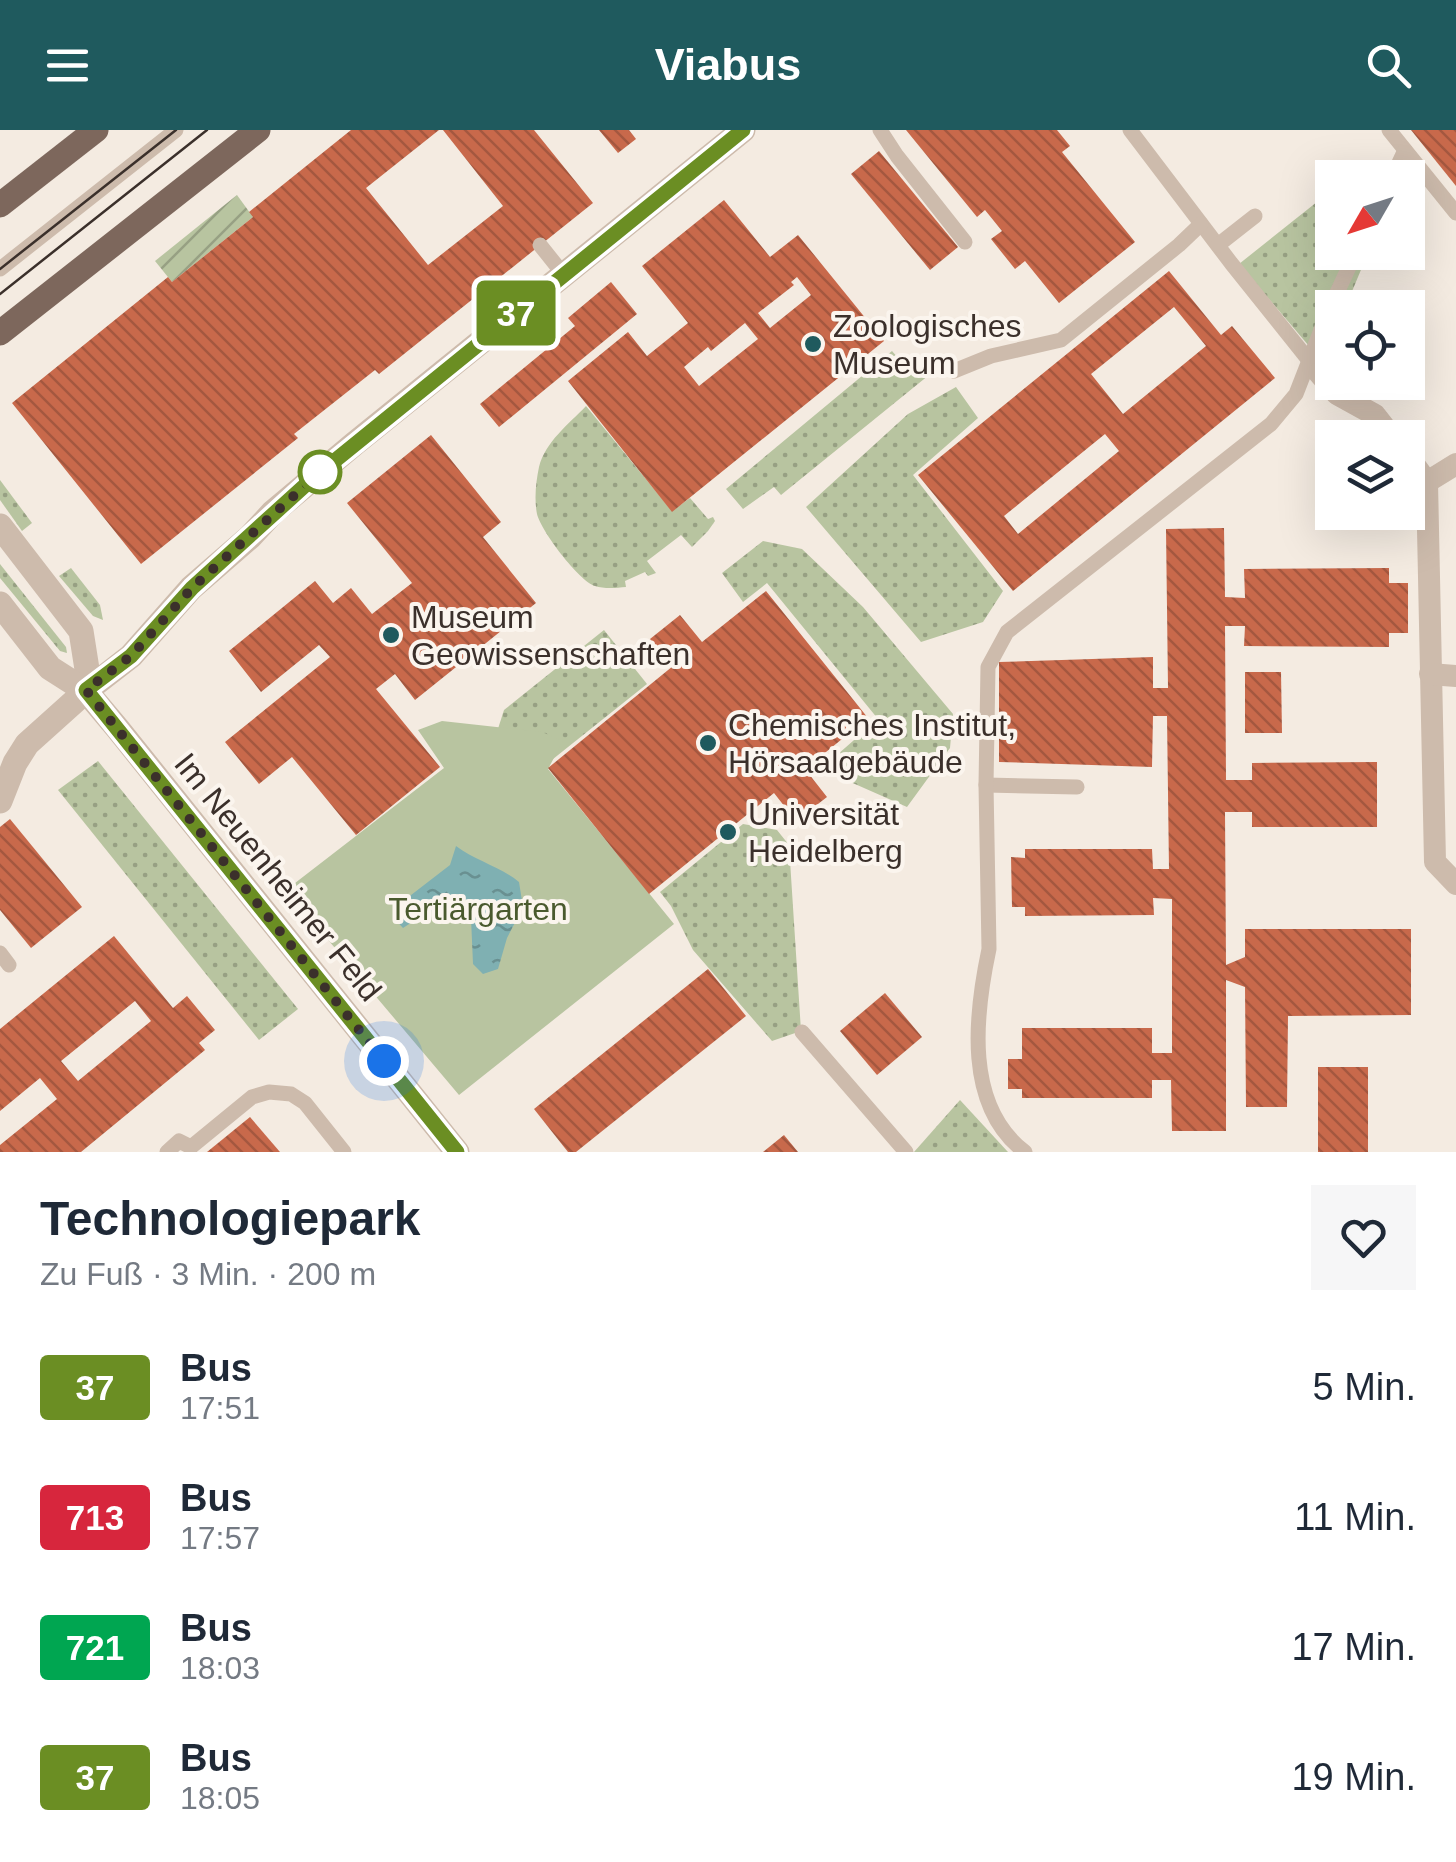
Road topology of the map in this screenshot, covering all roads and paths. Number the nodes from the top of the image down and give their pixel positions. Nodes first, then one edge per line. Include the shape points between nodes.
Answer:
1 (96, 130) edge
2 (176, 130) edge
3 (258, 130) edge
4 (743, 130) edge
5 (880, 130) edge
6 (1130, 130) edge
7 (1389, 130) edge
8 (1405, 150) junction
9 (1400, 160) edge
10 (0, 205) edge
11 (1456, 213) edge
12 (1255, 216) dead end
13 (1201, 224) junction
14 (965, 242) dead end
15 (540, 245) dead end
16 (1218, 245) junction
17 (0, 270) edge
18 (1348, 270) edge
19 (564, 275) junction
20 (0, 333) edge
21 (1314, 368) junction
22 (954, 371) dead end
23 (1379, 420) edge
24 (1456, 464) edge
25 (1425, 479) edge
26 (1427, 482) junction
27 (0, 526) edge
28 (0, 604) edge
29 (1430, 674) junction
30 (1456, 676) edge
31 (86, 690) junction
32 (1444, 743) edge
33 (986, 785) junction
34 (1077, 787) dead end
35 (0, 801) edge
36 (1456, 884) edge
37 (802, 1032) dead end
38 (167, 1152) edge
39 (344, 1152) edge
40 (457, 1152) edge
41 (906, 1152) edge
42 (1025, 1152) edge

1 - 10 main road
2 - 17 lane
3 - 20 main road
4 - 19 street
5 - 14 lane
6 - 13 lane
7 - 8 lane
8 - 9 lane
8 - 11 lane
12 - 16 lane
13 - 16 lane
13 - 22 lane via 1061,340
15 - 19 lane
16 - 21 lane
18 - 21 lane
19 - 31 street via 311,480 192,588 131,656
21 - 23 street via 1337,394
21 - 33 lane via 1271,424 1007,632 988,667
24 - 26 street
25 - 26 street
26 - 29 street
27 - 31 street via 81,631
28 - 31 street, Im Neuenheimer Feld via 50,668
29 - 30 street
29 - 32 street
31 - 35 street via 27,744
31 - 40 street, Im Neuenheimer Feld
32 - 36 street via 1435,862
33 - 34 lane
33 - 42 lane via 990,949 977,1041 996,1123
37 - 41 lane
38 - 39 lane via 179,1141 191,1147 252,1097 269,1092 305,1102

